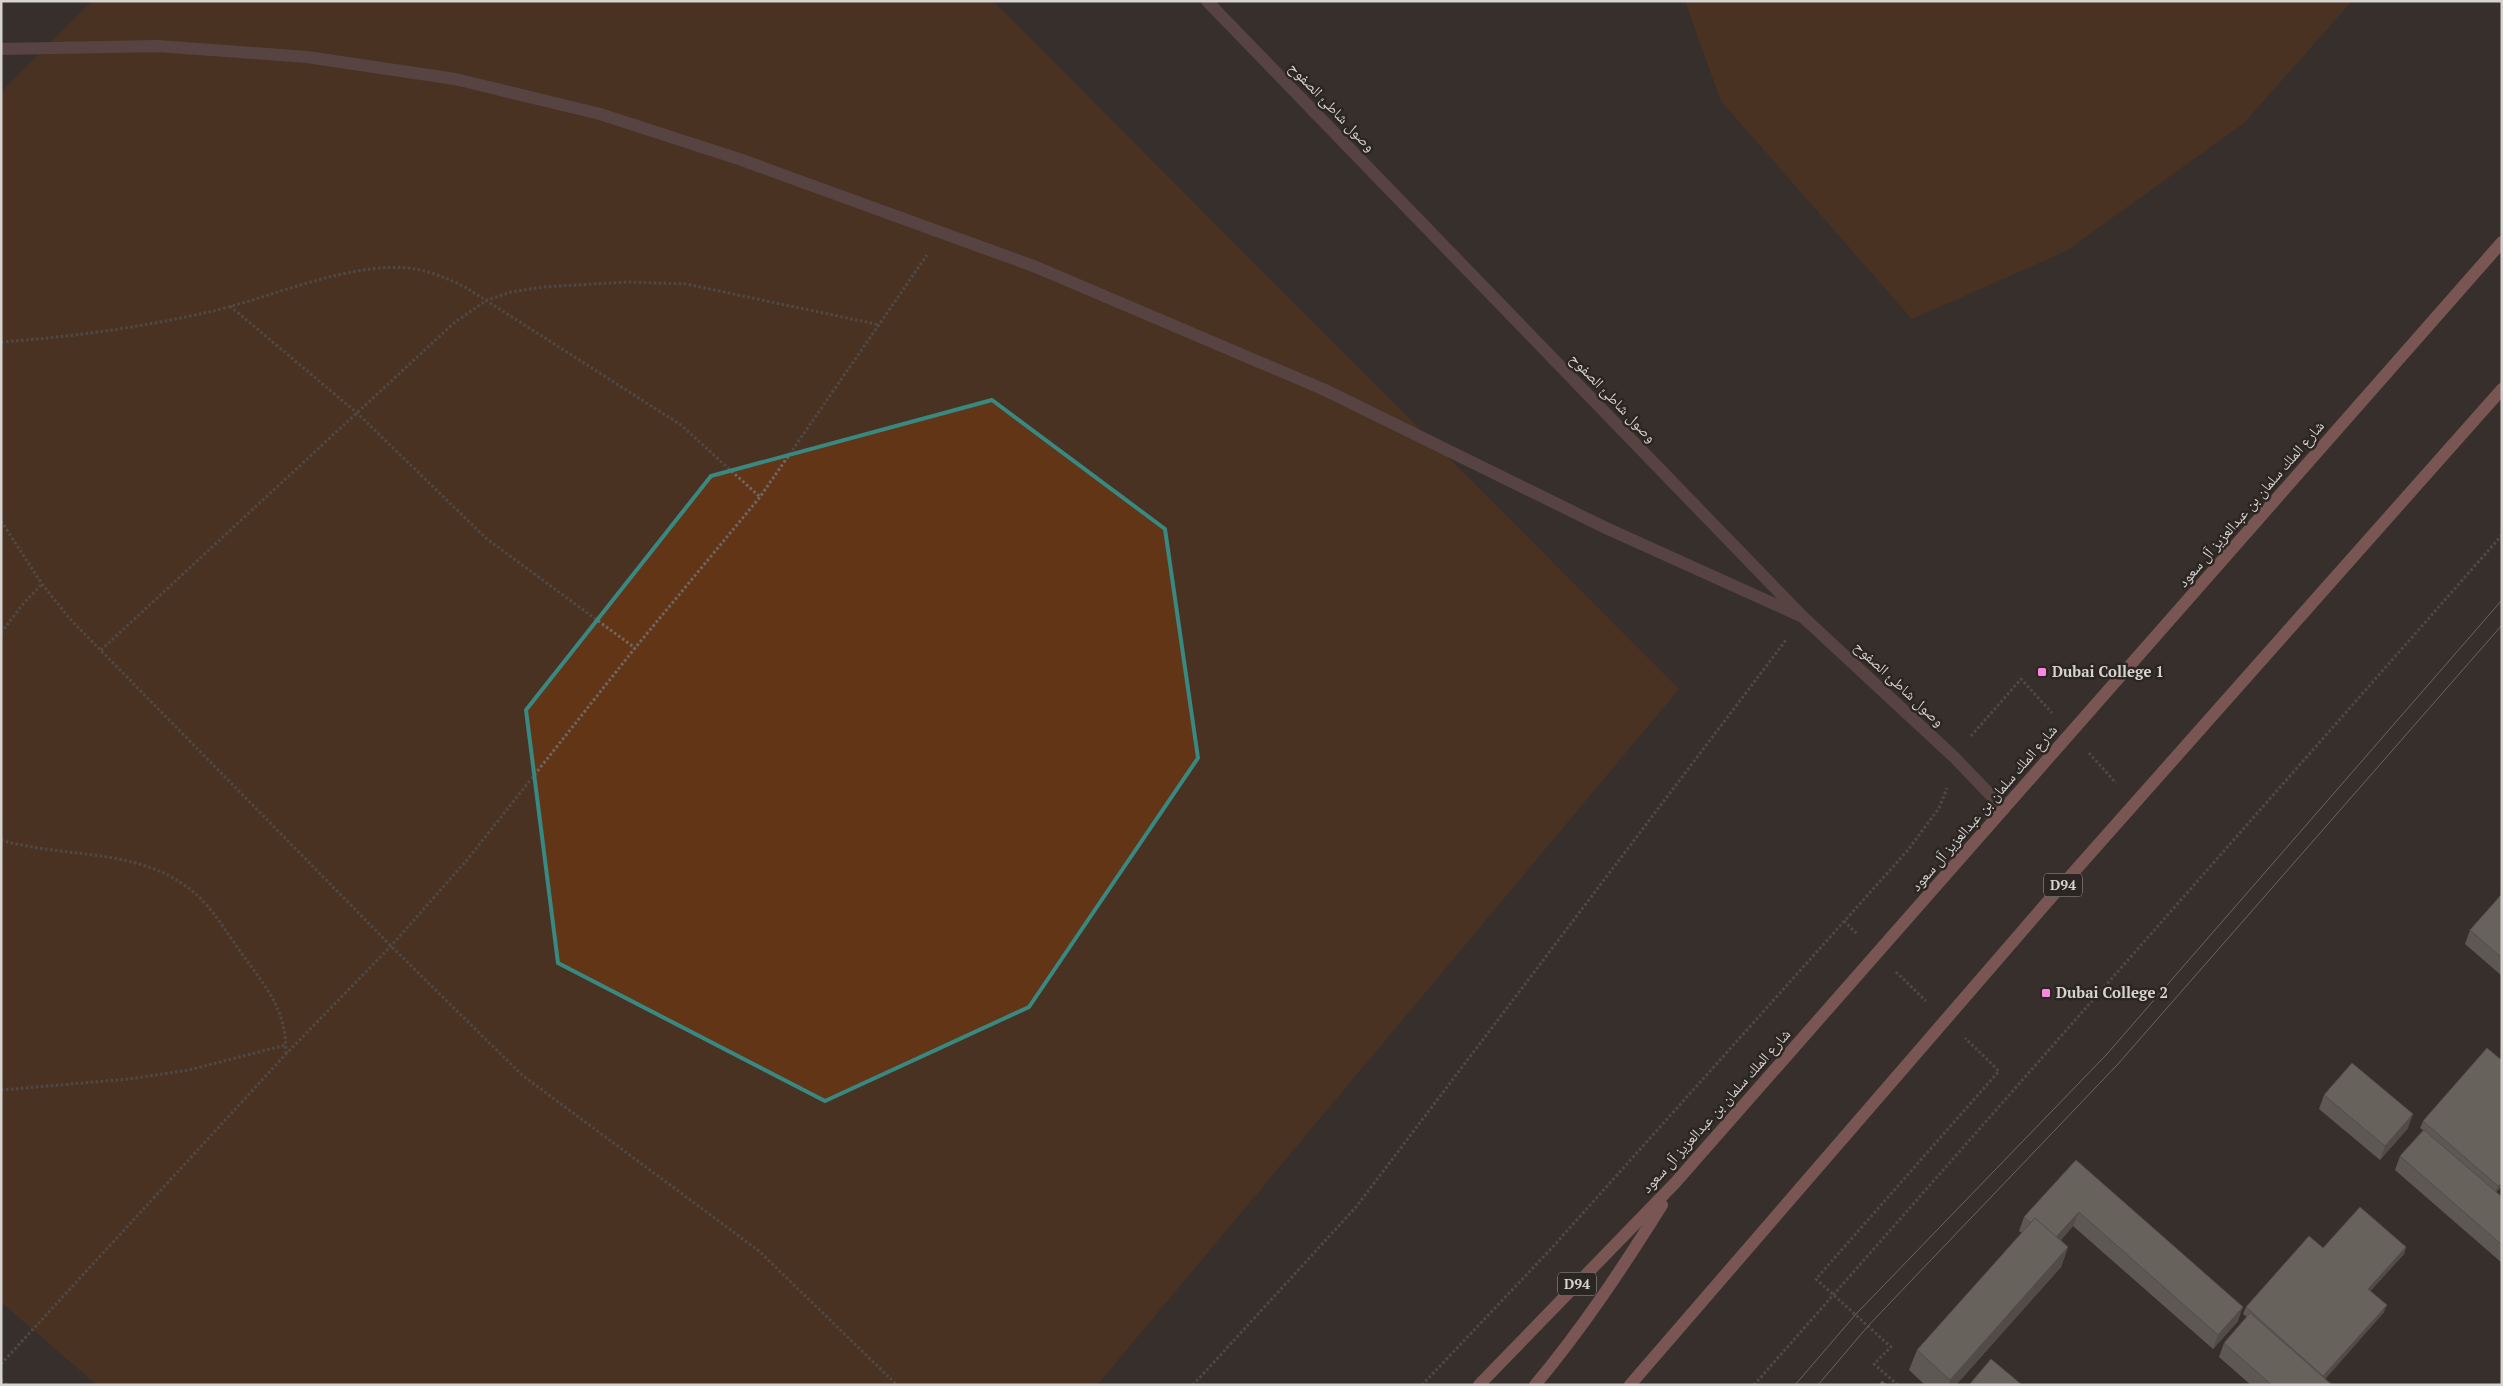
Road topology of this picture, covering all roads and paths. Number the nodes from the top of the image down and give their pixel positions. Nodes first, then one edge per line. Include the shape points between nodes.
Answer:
1 (1207, 1) edge
2 (1, 49) edge
3 (942, 233) junction
4 (2502, 242) edge
5 (487, 300) junction
6 (230, 306) junction
7 (880, 325) junction
8 (1, 342) edge
9 (2502, 389) edge
10 (357, 413) junction
11 (760, 497) junction
12 (1, 521) edge
13 (2502, 536) edge
14 (42, 584) junction
15 (1804, 617) junction
16 (1, 633) edge
17 (634, 648) junction
18 (101, 650) junction
19 (2071, 733) junction
20 (1954, 757) junction
21 (2135, 804) junction
22 (2004, 809) junction
23 (1, 840) edge
24 (1844, 921) junction
25 (391, 946) junction
26 (1878, 954) junction
27 (1946, 1020) junction
28 (286, 1045) junction
29 (286, 1054) junction
30 (1, 1090) edge
31 (1675, 1183) junction
32 (1835, 1294) junction
33 (1, 1364) edge
34 (1, 1380) edge
35 (7, 1385) edge
36 (897, 1385) edge
37 (1193, 1385) edge
38 (1422, 1385) edge
39 (1479, 1385) edge
40 (1535, 1385) edge
41 (1630, 1385) edge
42 (1754, 1385) edge
43 (1898, 1385) edge

1 - 15 lane, وصول شاطئ الصفوح
2 - 3 lane via 158,46 307,57 455,79 600,114 742,160
3 - 7 path
3 - 15 lane via 1036,267 1325,390 1606,528
4 - 19 main road, شارع الملك سلمان بن عبدالعزيز آل سعود / D94
5 - 6 path via 442,277 414,269 386,267 358,270
5 - 7 path via 542,286 628,282 686,284
5 - 10 path via 455,322
5 - 11 path via 681,424
6 - 8 path via 129,328
6 - 10 path
7 - 11 path
9 - 21 main road, D94
10 - 17 path via 487,539
10 - 18 path
11 - 17 path
12 - 14 path
13 - 32 path
14 - 16 path
14 - 18 path
15 - 20 lane, وصول شاطئ الصفوح
15 - 37 path via 1356,1207
17 - 25 path via 467,860
18 - 25 path
19 - 20 path via 2020,680
19 - 21 path
19 - 22 main road, شارع الملك سلمان بن عبدالعزيز آل سعود / D94
20 - 22 lane, وصول شاطئ الصفوح
20 - 24 path via 1939,808 1908,850
21 - 27 main road, D94
22 - 26 main road, شارع الملك سلمان بن عبدالعزيز آل سعود / D94
23 - 28 path via 136,862 184,886 202,900 268,990 282,1018
24 - 26 path
24 - 38 path via 1555,1244
25 - 29 path
25 - 36 path via 522,1075 759,1251
26 - 27 path
26 - 31 main road, شارع الملك سلمان بن عبدالعزيز آل سعود / D94
27 - 32 path via 1999,1071 1816,1279
27 - 41 main road, D94
28 - 29 path
28 - 30 path via 189,1070 129,1079
29 - 33 path
31 - 39 main road, شارع الملك سلمان بن عبدالعزيز آل سعود / D94
31 - 40 main road via 1621,1270
32 - 42 path
32 - 43 path via 1891,1347 1874,1364
34 - 35 path

